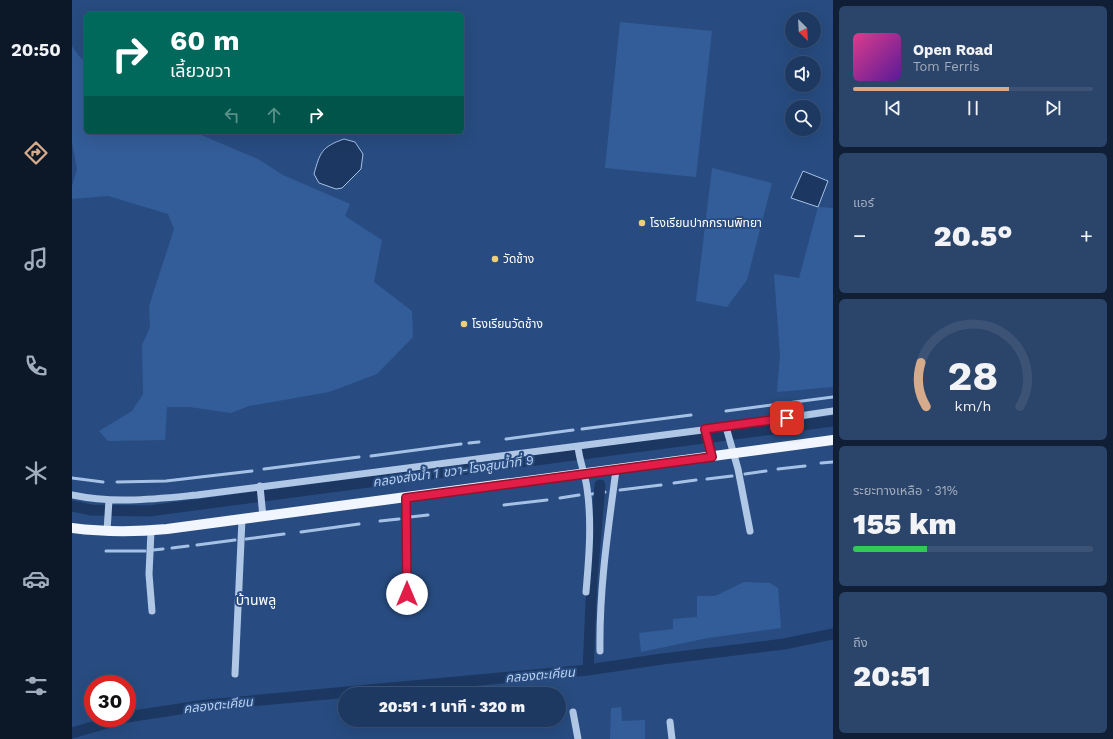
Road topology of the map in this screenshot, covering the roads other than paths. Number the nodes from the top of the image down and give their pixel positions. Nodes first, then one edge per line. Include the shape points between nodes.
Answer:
1 (833, 411) edge
2 (727, 429) junction
3 (706, 432) junction
4 (833, 440) edge
5 (578, 448) junction
6 (734, 454) junction
7 (712, 457) junction
8 (582, 470) junction
9 (616, 470) junction
10 (260, 489) junction
11 (72, 495) edge
12 (406, 498) junction
13 (108, 504) junction
14 (262, 512) junction
15 (242, 519) junction
16 (107, 526) junction
17 (72, 528) edge
18 (150, 531) junction
19 (750, 531) dead end
20 (586, 592) dead end
21 (410, 606) dead end
22 (152, 611) dead end
23 (600, 651) dead end
24 (235, 674) dead end
25 (573, 712) dead end
26 (670, 722) dead end
27 (578, 739) edge
28 (672, 739) edge

1 - 2 street
2 - 3 street
2 - 6 street
3 - 5 street
3 - 7 street
4 - 6 main road
5 - 8 street
5 - 10 street
6 - 7 main road
6 - 19 street
7 - 9 main road
8 - 9 main road
8 - 12 main road
8 - 20 street via 587,488 590,545
9 - 23 street via 604,562
10 - 13 street
10 - 14 street
11 - 13 street
12 - 14 main road
12 - 21 street via 407,594
13 - 16 street
14 - 15 main road
15 - 18 main road
15 - 24 street
16 - 17 main road
16 - 18 main road
18 - 22 street via 149,574
25 - 27 street
26 - 28 street

